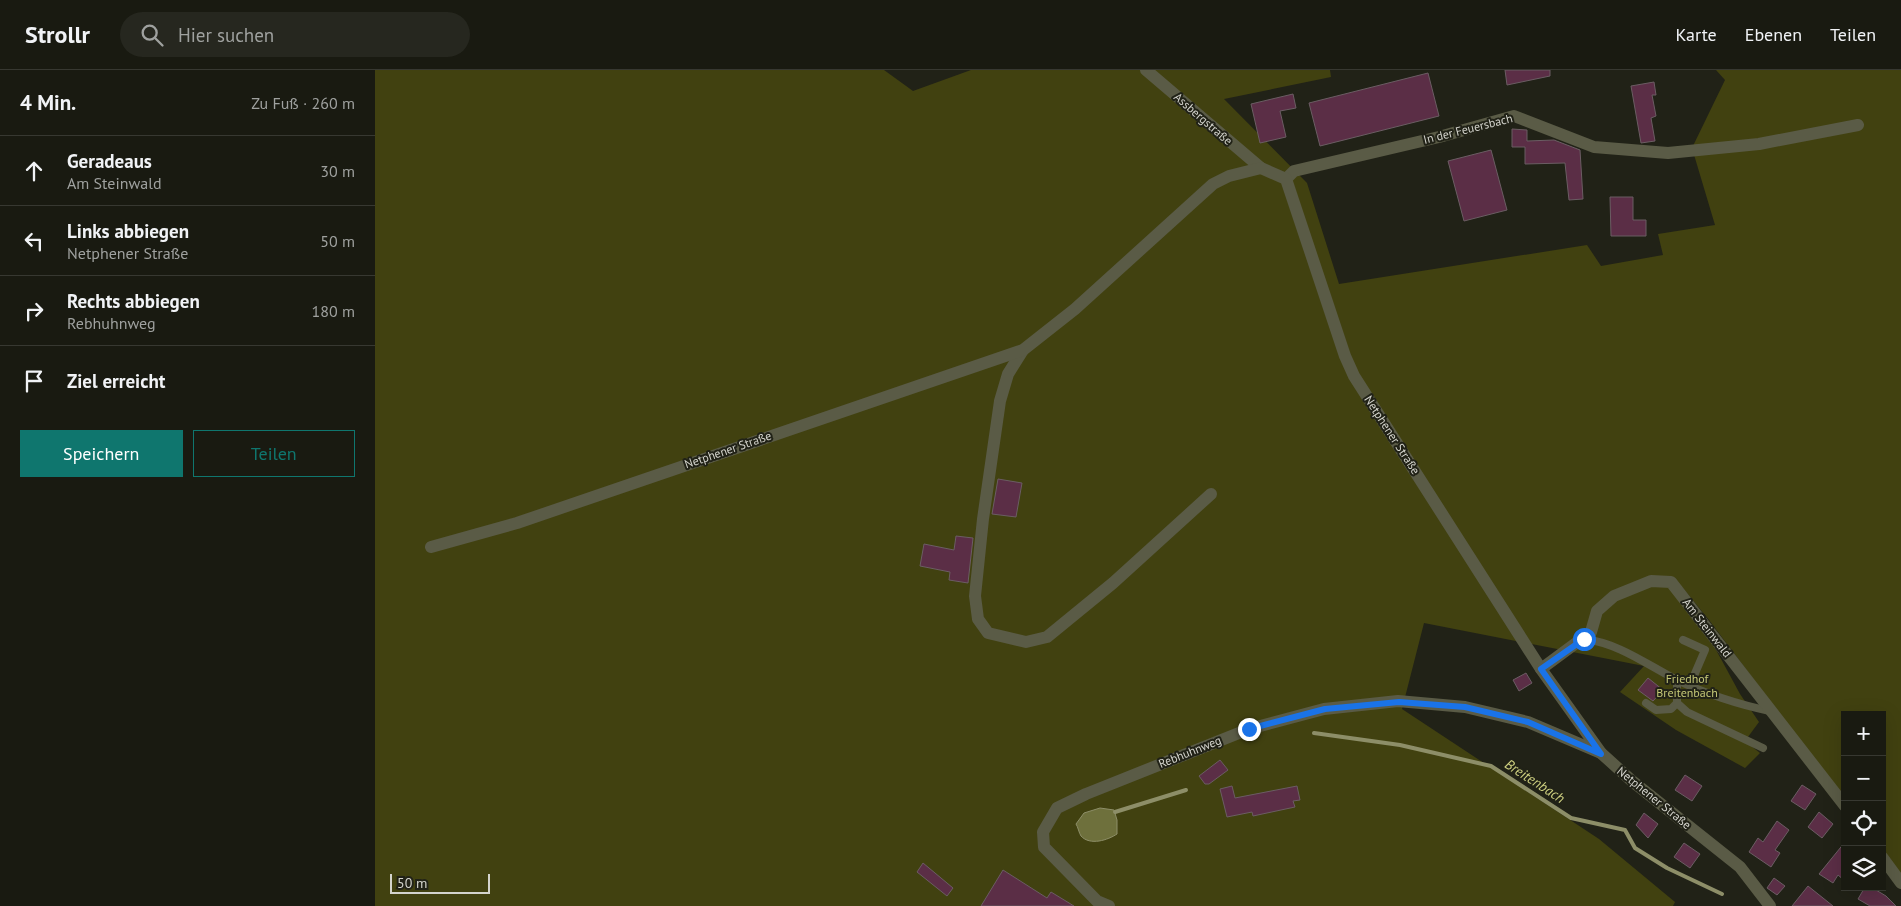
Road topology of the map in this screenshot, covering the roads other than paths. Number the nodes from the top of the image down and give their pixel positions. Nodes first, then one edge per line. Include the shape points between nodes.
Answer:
1 (1146, 70) edge
2 (1858, 125) dead end
3 (1261, 168) junction
4 (1286, 179) junction
5 (1023, 350) junction
6 (1211, 494) dead end
7 (431, 547) dead end
8 (1584, 639) junction
9 (1683, 640) dead end
10 (1541, 669) junction
11 (1677, 680) junction
12 (1690, 685) junction
13 (1646, 703) dead end
14 (1677, 703) junction
15 (1771, 711) junction
16 (1763, 748) dead end
17 (1601, 754) junction
18 (1841, 801) edge
19 (1886, 862) edge
20 (1901, 883) edge
21 (1109, 906) edge
22 (1770, 906) edge

1 - 3 street, Assbergstraße
2 - 4 street, In der Feuersbach via 1759,144 1668,153 1594,147 1514,116 1294,170
3 - 4 street
3 - 5 street, Netphener Straße via 1229,176 1213,184 1075,309
4 - 10 street, Netphener Straße via 1354,376
5 - 6 street, Netphener Straße via 1009,374 1000,401 983,519 975,596 977,619 988,633 1026,642 1047,637 1113,583
5 - 7 street, Netphener Straße via 517,524
8 - 10 street, Am Steinwald
8 - 11 lane via 1622,650
8 - 15 street, Am Steinwald via 1591,632 1597,611 1614,596 1651,581 1671,582
9 - 12 lane via 1705,650
10 - 17 street, Netphener Straße
11 - 12 lane
11 - 14 lane
12 - 15 lane via 1745,706
13 - 14 lane via 1663,711 1671,710
14 - 16 lane via 1687,712
15 - 18 street, Am Steinwald
17 - 21 street, Rebhuhnweg via 1528,722 1465,707 1399,702 1325,709 1249,729 1057,808 1043,832 1044,847 1097,901
17 - 22 street, Netphener Straße via 1741,867
19 - 20 street

